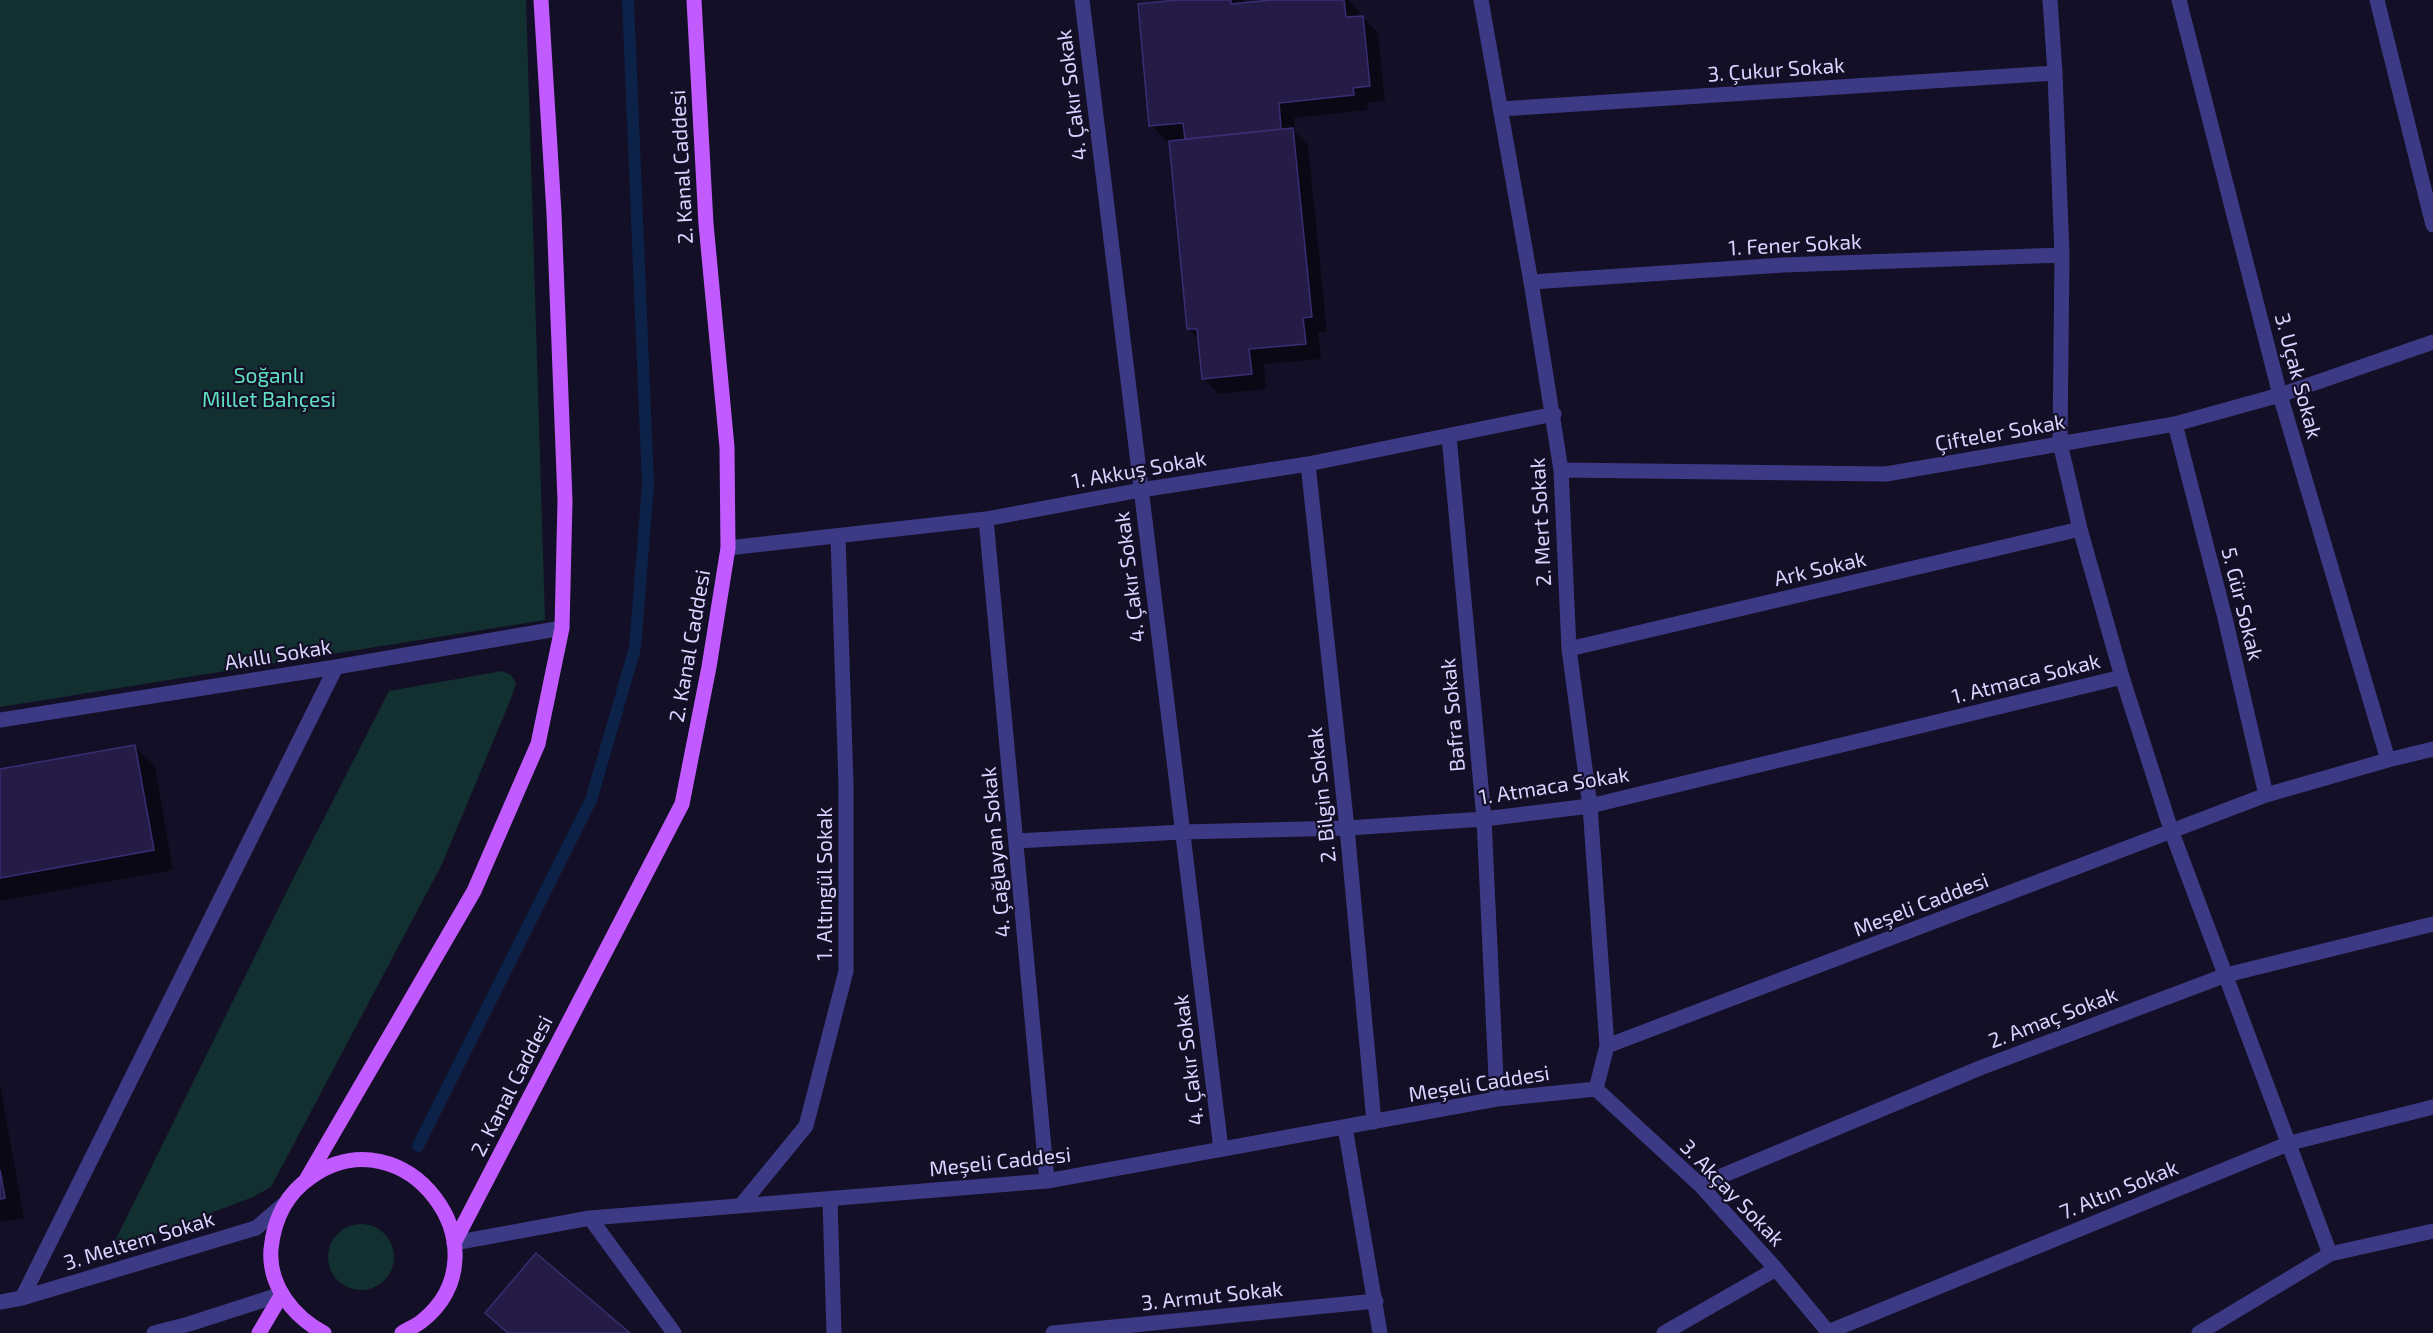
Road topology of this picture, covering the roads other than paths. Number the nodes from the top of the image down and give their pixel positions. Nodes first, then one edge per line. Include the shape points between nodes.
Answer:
1 (541, 0) edge
2 (694, 0) edge
3 (1082, 0) edge
4 (1481, 0) edge
5 (2050, 0) edge
6 (2179, 0) edge
7 (2377, 0) edge
8 (2055, 73) junction
9 (1500, 109) junction
10 (2433, 225) edge
11 (2062, 255) junction
12 (1531, 282) junction
13 (2433, 342) edge
14 (2280, 395) junction
15 (1554, 414) junction
16 (2175, 424) junction
17 (1449, 436) junction
18 (2060, 443) junction
19 (1308, 464) junction
20 (1561, 470) junction
21 (1141, 490) junction
22 (986, 519) junction
23 (2080, 529) junction
24 (838, 536) junction
25 (728, 548) junction
26 (562, 628) junction
27 (1569, 649) junction
28 (336, 667) junction
29 (2122, 677) junction
30 (0, 720) edge
31 (2433, 749) edge
32 (2388, 760) junction
33 (2266, 795) junction
34 (1590, 806) junction
35 (1484, 819) junction
36 (1347, 828) junction
37 (2170, 830) junction
38 (1182, 832) junction
39 (1016, 841) junction
40 (2433, 924) edge
41 (2226, 975) junction
42 (1607, 1046) junction
43 (1596, 1089) junction
44 (1497, 1099) junction
45 (2433, 1107) edge
46 (1374, 1122) junction
47 (1345, 1127) junction
48 (2290, 1143) junction
49 (1221, 1149) junction
50 (306, 1180) junction
51 (1047, 1180) junction
52 (1700, 1185) junction
53 (830, 1200) junction
54 (742, 1204) junction
55 (283, 1205) junction
56 (590, 1218) junction
57 (2433, 1231) edge
58 (454, 1243) junction
59 (2330, 1254) junction
60 (1776, 1269) junction
61 (282, 1294) junction
62 (22, 1298) junction
63 (1376, 1301) junction
64 (0, 1302) edge
65 (428, 1314) junction
66 (1828, 1332) edge
67 (154, 1333) edge
68 (259, 1333) edge
69 (324, 1333) edge
70 (402, 1333) edge
71 (420, 1333) edge
72 (674, 1333) edge
73 (834, 1333) edge
74 (1053, 1333) edge
75 (1380, 1333) edge
76 (1664, 1333) edge
77 (2199, 1333) edge

1 - 26 main road via 565,501
2 - 25 main road, 2. Kanal Caddesi via 706,224 727,447
3 - 21 street, 4. Çakır Sokak
4 - 9 street, 2. Mert Sokak
5 - 8 street
6 - 14 street, 3. Uçak Sokak
7 - 10 street
8 - 9 street, 3. Çukur Sokak
8 - 11 street
9 - 12 street, 2. Mert Sokak
11 - 12 street, 1. Fener Sokak via 1783,265
11 - 18 street
12 - 15 street, 2. Mert Sokak
13 - 14 street, Çifteler Sokak
14 - 16 street, Çifteler Sokak
14 - 32 street, 3. Uçak Sokak
15 - 17 street, 1. Akkuş Sokak
15 - 20 street, 2. Mert Sokak
16 - 18 street, Çifteler Sokak
16 - 33 street, 5. Gür Sokak
17 - 19 street, 1. Akkuş Sokak
17 - 35 street, Bafra Sokak
18 - 20 street, Çifteler Sokak via 1886,474
18 - 23 street
19 - 21 street, 1. Akkuş Sokak
19 - 36 street, 2. Bilgin Sokak
20 - 27 street, 2. Mert Sokak
21 - 22 street, 1. Akkuş Sokak
21 - 38 street, 4. Çakır Sokak
22 - 24 street, 1. Akkuş Sokak
22 - 39 street, 4. Çağlayan Sokak
23 - 27 street, Ark Sokak
23 - 29 street
24 - 25 street, 1. Akkuş Sokak
24 - 54 street, 1. Altıngül Sokak via 846,784 846,971 806,1126
25 - 58 main road, 2. Kanal Caddesi via 682,804
26 - 28 street, Akıllı Sokak
26 - 50 main road via 538,744 474,891
27 - 34 street, 2. Mert Sokak
28 - 30 street, Akıllı Sokak
28 - 62 street
29 - 34 street, 1. Atmaca Sokak
29 - 37 street
31 - 32 street, Meşeli Caddesi
32 - 33 street, Meşeli Caddesi
33 - 37 street, Meşeli Caddesi
34 - 35 street, 1. Atmaca Sokak
34 - 42 street, 2. Mert Sokak
35 - 36 street, 1. Atmaca Sokak
35 - 44 street, Bafra Sokak
36 - 38 street, 1. Atmaca Sokak
36 - 46 street, 2. Bilgin Sokak
37 - 41 street
37 - 42 street, Meşeli Caddesi
38 - 39 street, 1. Atmaca Sokak
38 - 49 street, 4. Çakır Sokak
39 - 51 street, 4. Çağlayan Sokak
40 - 41 street, 2. Amaç Sokak
41 - 48 street
41 - 52 street, 2. Amaç Sokak via 1980,1068
42 - 43 street
43 - 44 street, Meşeli Caddesi
43 - 52 street, 3. Akçay Sokak
44 - 46 street, Meşeli Caddesi
45 - 48 street, 7. Altın Sokak
46 - 47 street, Meşeli Caddesi
47 - 49 street, Meşeli Caddesi
47 - 63 street
48 - 59 street
48 - 66 street, 7. Altın Sokak
49 - 51 street, Meşeli Caddesi
50 - 55 main road
50 - 58 main road via 323,1168 350,1161 378,1161 404,1169 427,1186 443,1208
51 - 53 street, Meşeli Caddesi
52 - 60 street, 3. Akçay Sokak
53 - 54 street, Meşeli Caddesi
53 - 73 street
54 - 56 street, Meşeli Caddesi
55 - 61 main road via 273,1228 270,1253
55 - 62 street, 3. Meltem Sokak via 256,1228
56 - 58 street, Meşeli Caddesi
56 - 72 street
57 - 59 street
58 - 65 main road via 450,1280
59 - 77 street
60 - 66 street, 3. Akçay Sokak
60 - 76 street
61 - 67 street
61 - 68 main road
61 - 69 main road via 305,1323
62 - 64 street, 3. Meltem Sokak
63 - 74 street, 3. Armut Sokak
63 - 75 street
65 - 70 main road
65 - 71 main road

